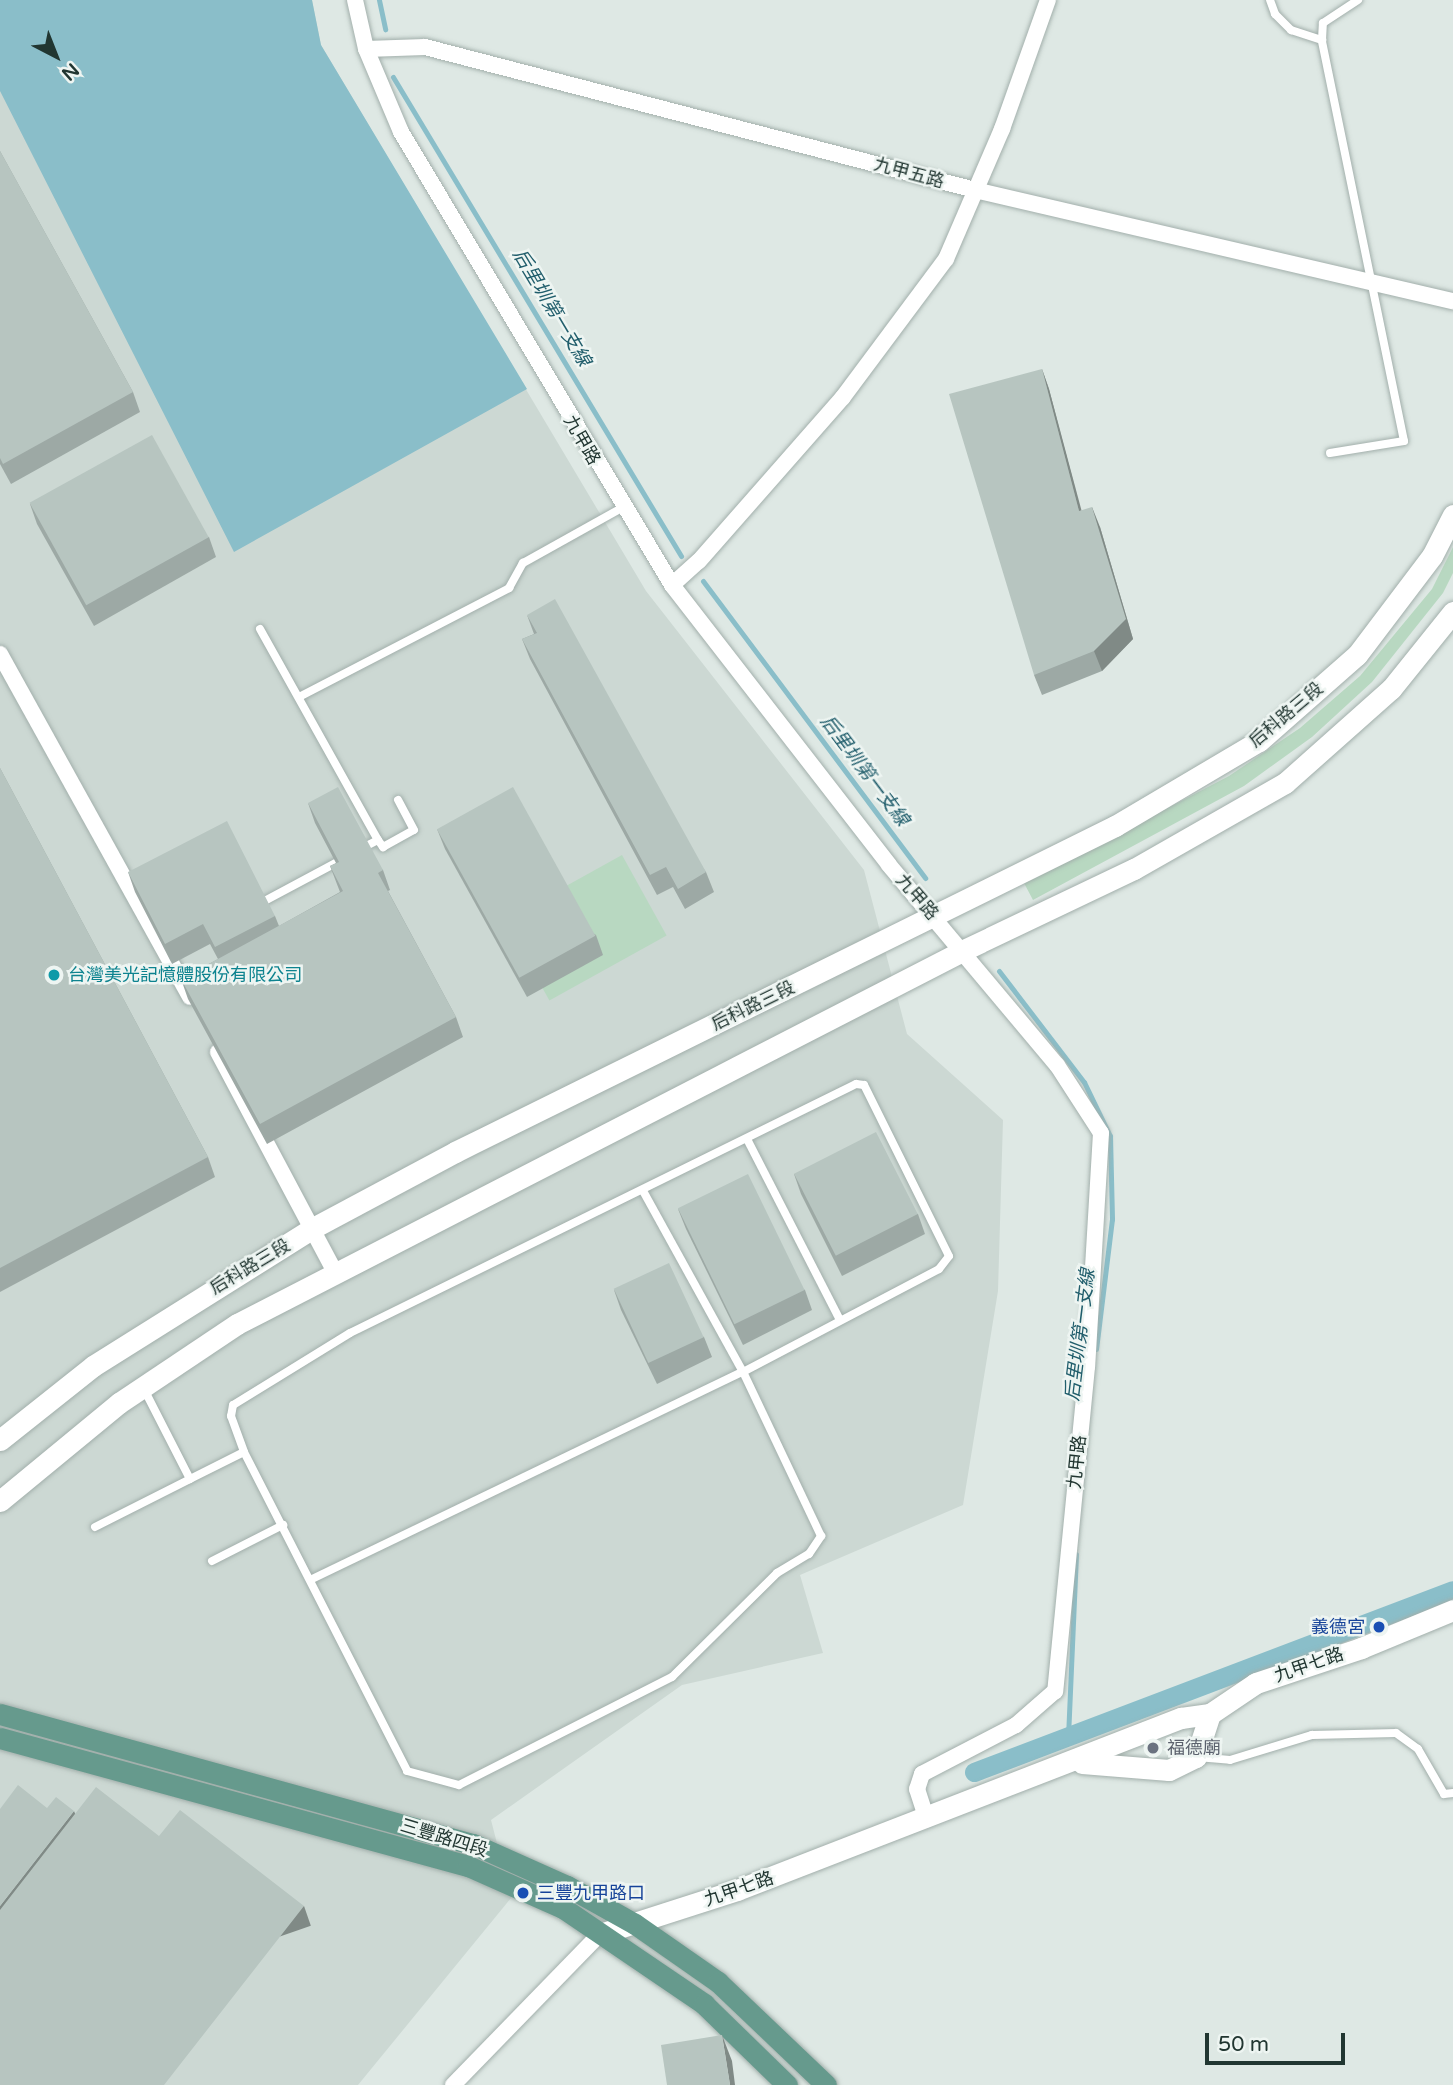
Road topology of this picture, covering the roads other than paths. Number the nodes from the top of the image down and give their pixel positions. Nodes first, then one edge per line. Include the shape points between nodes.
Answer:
1 (355, 0) edge
2 (1048, 0) edge
3 (1270, 0) edge
4 (1358, 0) edge
5 (1322, 40) junction
6 (366, 49) junction
7 (975, 190) junction
8 (1370, 281) junction
9 (1453, 301) edge
10 (1330, 453) dead end
11 (622, 508) junction
12 (1453, 515) edge
13 (672, 585) junction
14 (1453, 612) edge
15 (260, 629) dead end
16 (0, 654) edge
17 (299, 697) junction
18 (398, 800) dead end
19 (378, 840) junction
20 (250, 909) edge
21 (933, 916) junction
22 (964, 950) junction
23 (198, 1012) edge
24 (209, 1035) edge
25 (748, 1141) junction
26 (643, 1191) junction
27 (312, 1229) junction
28 (335, 1272) junction
29 (840, 1320) junction
30 (743, 1372) junction
31 (143, 1387) junction
32 (0, 1440) edge
33 (244, 1452) junction
34 (190, 1479) junction
35 (0, 1502) edge
36 (283, 1525) junction
37 (95, 1527) dead end
38 (212, 1561) dead end
39 (312, 1579) junction
40 (1453, 1610) edge
41 (0, 1714) edge
42 (1210, 1714) junction
43 (0, 1738) edge
44 (1196, 1757) junction
45 (1073, 1763) junction
46 (1453, 1793) edge
47 (927, 1818) junction
48 (635, 1924) junction
49 (600, 1934) junction
50 (453, 2085) edge
51 (787, 2085) edge
52 (826, 2085) edge

1 - 6 street, 九甲路
2 - 7 street
3 - 5 lane via 1275,14 1291,30
4 - 5 lane via 1324,23
5 - 8 lane
6 - 7 street, 九甲五路 via 425,47
6 - 11 street, 九甲路 via 401,132
7 - 8 street, 九甲五路
7 - 13 street via 946,259 843,397 699,561
8 - 9 street, 九甲五路
8 - 10 lane via 1404,441
11 - 13 street, 九甲路
11 - 17 lane via 523,562 509,588
12 - 21 street, 后科路三段 via 1433,556 1357,655 1259,741 1115,826
13 - 21 street, 九甲路
14 - 22 street via 1391,689 1285,783 1134,869
15 - 17 lane
16 - 23 street via 174,950
17 - 19 lane
18 - 19 lane via 414,830 383,847
19 - 20 lane
21 - 22 street, 九甲路
21 - 27 street, 后科路三段 via 455,1152
22 - 28 street
22 - 47 street, 九甲路 via 1057,1065 1101,1133 1099,1187 1055,1691 1016,1725 922,1774 917,1789
24 - 27 street
25 - 26 lane
25 - 29 lane
25 - 29 lane via 856,1084 872,1092 949,1256 939,1269
26 - 30 lane
26 - 33 lane via 350,1333 233,1405 231,1416
27 - 28 street
27 - 32 street, 后科路三段 via 93,1366
28 - 31 street via 237,1324
29 - 30 lane
30 - 39 lane
30 - 39 lane via 821,1536 809,1555 777,1573 671,1677 459,1785 407,1771
31 - 34 lane
31 - 35 street
33 - 34 lane
33 - 36 lane
34 - 37 lane
36 - 38 lane
36 - 39 lane
40 - 42 street, 九甲七路 via 1361,1648 1256,1683
41 - 48 main road, 三豐路四段 via 473,1844 567,1886
42 - 44 street
42 - 45 street, 九甲七路 via 1181,1718
43 - 49 main road, 三豐路四段 via 468,1866 563,1908
44 - 45 street, 九甲七路 via 1169,1770
44 - 46 lane via 1230,1760 1312,1735 1396,1733 1418,1749 1444,1794
45 - 47 street, 九甲七路
47 - 48 street, 九甲七路
48 - 49 street, 九甲七路
48 - 52 main road, 三豐路四段 via 718,1982
49 - 50 street, 九甲七路
49 - 51 main road, 三豐路四段 via 704,2004

